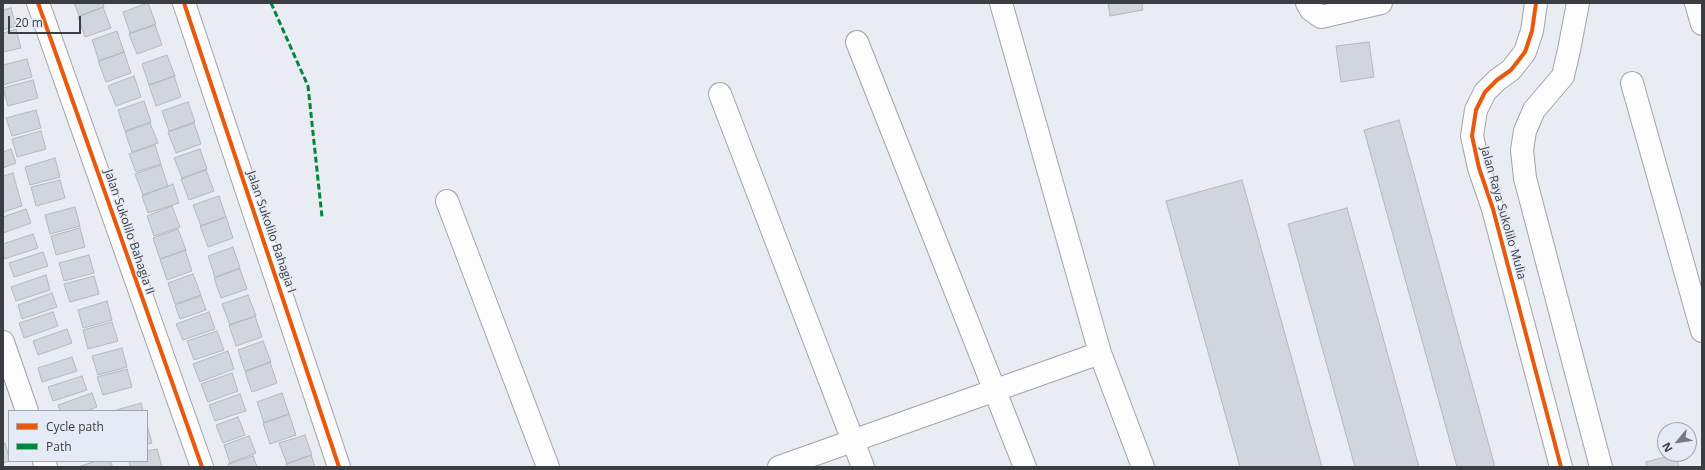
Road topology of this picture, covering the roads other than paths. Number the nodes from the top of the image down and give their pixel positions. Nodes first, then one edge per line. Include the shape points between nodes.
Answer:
1 (38, 3) edge
2 (184, 3) edge
3 (1001, 3) edge
4 (1307, 3) edge
5 (1381, 3) edge
6 (1536, 3) edge
7 (1578, 3) edge
8 (1696, 3) edge
9 (1702, 24) edge
10 (857, 42) dead end
11 (1632, 83) dead end
12 (720, 94) dead end
13 (447, 201) dead end
14 (1702, 331) edge
15 (3, 342) edge
16 (1100, 352) junction
17 (995, 390) junction
18 (26, 410) edge
19 (853, 441) junction
20 (202, 467) edge
21 (339, 467) edge
22 (548, 467) edge
23 (779, 467) edge
24 (863, 467) edge
25 (1025, 467) edge
26 (1143, 467) edge
27 (1561, 467) edge
28 (1601, 467) edge

1 - 20 street, Jalan Sukolilo Bahagia II
2 - 21 street, Jalan Sukolilo Bahagia I
3 - 16 street
4 - 5 street via 1321,18
6 - 27 street, Jalan Raya Sukolilo Mulia via 1532,31 1525,52 1511,70 1485,92 1476,110 1472,136
7 - 28 street via 1563,76 1534,110 1525,131 1522,150 1525,178
8 - 9 street
10 - 17 street
11 - 14 street
12 - 19 street
13 - 22 street
15 - 18 street
16 - 17 street
16 - 26 street
17 - 19 street
17 - 25 street
19 - 23 street
19 - 24 street

